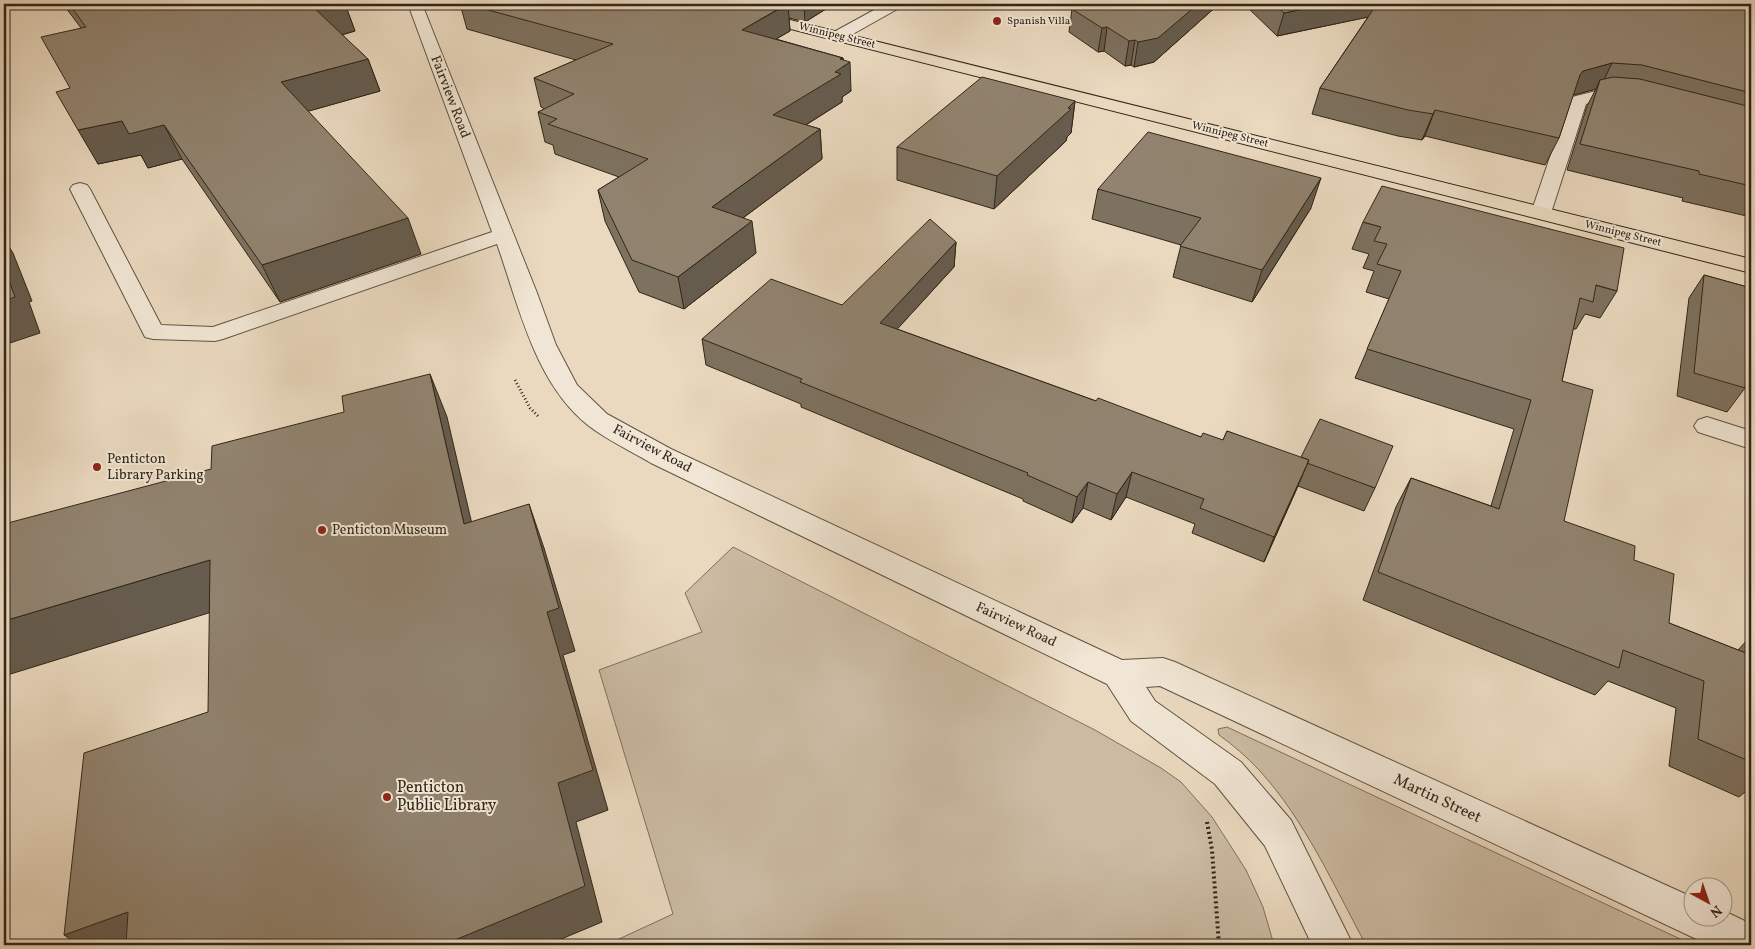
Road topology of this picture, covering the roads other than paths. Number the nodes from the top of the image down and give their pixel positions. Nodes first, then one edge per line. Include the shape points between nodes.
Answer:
1 (416, 4) edge
2 (709, 4) edge
3 (896, 4) edge
4 (838, 36) junction
5 (1647, 102) edge
6 (80, 189) dead end
7 (1541, 213) junction
8 (503, 235) junction
9 (1751, 266) edge
10 (1707, 426) dead end
11 (1751, 440) edge
12 (1119, 674) junction
13 (1751, 944) edge
14 (1333, 945) edge

1 - 8 street, Fairview Road
2 - 4 main road, Winnipeg Street
3 - 4 street
4 - 7 main road, Winnipeg Street
5 - 7 street via 1600,95 1578,101
6 - 8 street via 153,332 215,334
7 - 9 main road, Winnipeg Street
8 - 12 street, Fairview Road via 544,345 567,390 598,420 670,461
10 - 11 street
12 - 13 street, Martin Street via 1163,672
12 - 14 street via 1143,711 1228,773 1278,833

